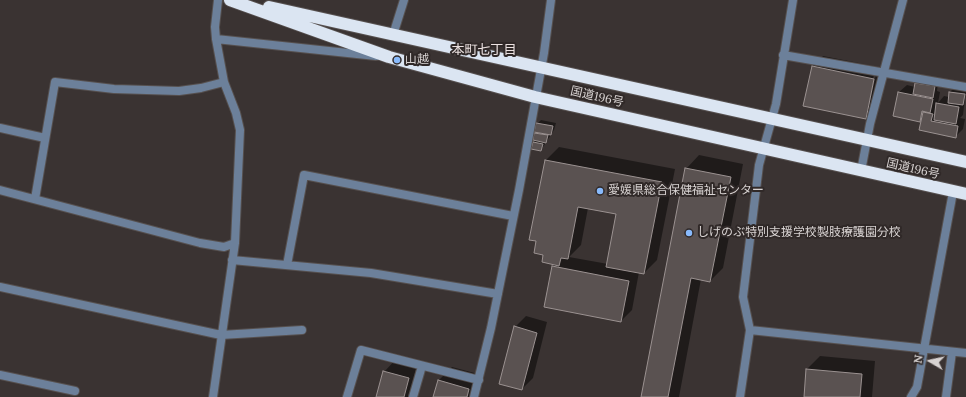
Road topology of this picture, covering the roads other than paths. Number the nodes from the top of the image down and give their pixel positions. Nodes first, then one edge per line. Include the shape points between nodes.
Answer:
1 (218, 0) edge
2 (230, 0) edge
3 (237, 0) edge
4 (404, 0) edge
5 (551, 0) edge
6 (793, 0) edge
7 (904, 0) edge
8 (393, 36) junction
9 (216, 39) junction
10 (784, 55) junction
11 (389, 57) junction
12 (541, 69) junction
13 (884, 74) junction
14 (224, 82) junction
15 (966, 87) edge
16 (535, 97) junction
17 (770, 120) junction
18 (0, 128) edge
19 (45, 138) junction
20 (867, 141) junction
21 (763, 149) junction
22 (966, 162) edge
23 (861, 172) junction
24 (0, 190) edge
25 (953, 192) junction
26 (966, 194) edge
27 (35, 199) junction
28 (513, 216) junction
29 (235, 244) junction
30 (232, 260) junction
31 (287, 265) junction
32 (0, 287) edge
33 (498, 294) junction
34 (302, 330) dead end
35 (750, 330) junction
36 (221, 336) junction
37 (923, 349) junction
38 (952, 352) junction
39 (966, 353) edge
40 (422, 366) junction
41 (0, 376) edge
42 (479, 380) junction
43 (75, 391) dead end
44 (213, 397) edge
45 (347, 397) edge
46 (413, 397) edge
47 (474, 397) edge
48 (740, 397) edge
49 (911, 397) edge
50 (946, 397) edge

1 - 9 street via 214,27
2 - 11 highway, 国道196号
3 - 8 highway, 国道196号
4 - 8 street
5 - 12 street
6 - 10 street
7 - 13 street
8 - 12 highway, 国道196号
9 - 11 street
9 - 14 street
10 - 13 street
10 - 17 street via 776,104
11 - 16 highway, 国道196号
12 - 16 street
12 - 17 highway, 国道196号
13 - 15 street
13 - 20 street
14 - 19 street via 179,91 114,89 55,82
14 - 29 street via 240,130
16 - 21 highway, 国道196号
16 - 28 street
17 - 20 highway, 国道196号
17 - 21 street
18 - 19 street
19 - 27 street
20 - 22 highway, 国道196号
20 - 23 street
21 - 23 highway, 国道196号
21 - 35 street via 743,297
23 - 25 highway, 国道196号
24 - 27 street
25 - 26 highway, 国道196号
25 - 37 street
27 - 29 street via 214,246
28 - 31 street via 304,175
28 - 33 street
29 - 30 street
30 - 31 street
30 - 36 street
31 - 33 street via 371,273
32 - 36 street
33 - 42 street
34 - 36 street
35 - 37 street
35 - 48 street
36 - 44 street
37 - 38 street
37 - 49 street via 917,387
38 - 39 street
38 - 50 street
40 - 42 street
40 - 45 street via 361,350
40 - 46 street
41 - 43 street
42 - 47 street

